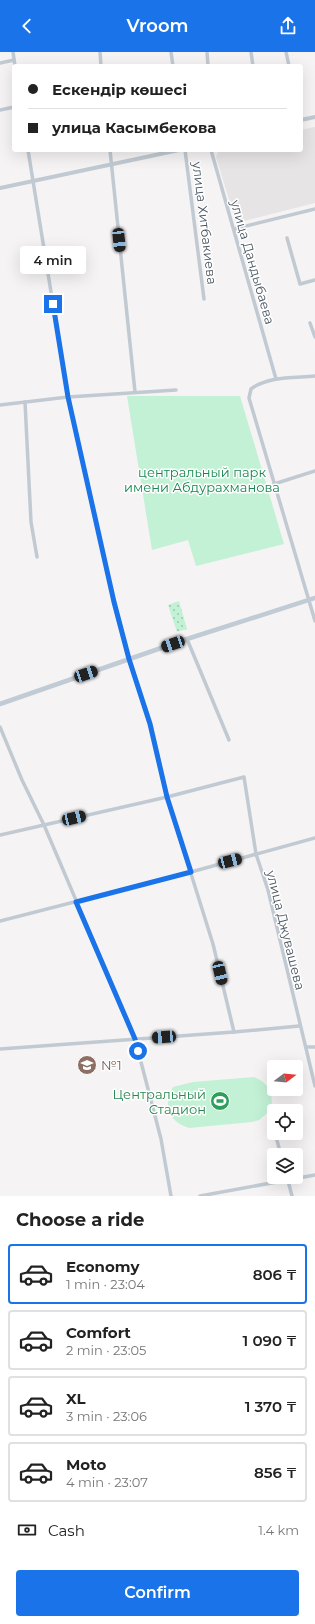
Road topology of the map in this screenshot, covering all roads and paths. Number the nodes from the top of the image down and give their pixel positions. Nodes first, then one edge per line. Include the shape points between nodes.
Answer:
1 (13, 52) edge
2 (100, 52) edge
3 (170, 52) edge
4 (207, 52) edge
5 (251, 52) edge
6 (286, 52) edge
7 (14, 60) junction
8 (0, 63) edge
9 (15, 64) edge
10 (101, 64) edge
11 (173, 64) edge
12 (208, 64) edge
13 (253, 64) edge
14 (288, 64) edge
15 (12, 107) edge
16 (0, 110) edge
17 (315, 117) edge
18 (303, 120) edge
19 (28, 152) edge
20 (110, 152) edge
21 (169, 152) edge
22 (185, 152) edge
23 (212, 152) edge
24 (111, 164) junction
25 (33, 180) junction
26 (0, 188) edge
27 (315, 209) edge
28 (234, 229) junction
29 (287, 238) dead end
30 (315, 280) edge
31 (204, 299) dead end
32 (310, 323) dead end
33 (315, 337) edge
34 (315, 376) edge
35 (276, 379) junction
36 (176, 390) dead end
37 (135, 392) junction
38 (68, 397) junction
39 (26, 402) junction
40 (0, 405) edge
41 (315, 471) edge
42 (274, 484) junction
43 (37, 556) dead end
44 (315, 598) edge
45 (308, 600) junction
46 (315, 621) edge
47 (187, 639) junction
48 (129, 659) junction
49 (0, 704) edge
50 (0, 727) edge
51 (229, 740) dead end
52 (167, 797) junction
53 (44, 825) junction
54 (0, 835) edge
55 (315, 838) edge
56 (256, 854) junction
57 (191, 872) junction
58 (76, 902) junction
59 (0, 921) edge
60 (299, 1026) junction
61 (234, 1032) junction
62 (135, 1039) junction
63 (306, 1047) junction
64 (315, 1047) edge
65 (0, 1049) edge
66 (315, 1086) edge
67 (315, 1175) edge
68 (303, 1177) edge
69 (267, 1183) edge
70 (289, 1184) edge
71 (171, 1196) edge
72 (200, 1196) edge
73 (292, 1196) edge

1 - 7 street
2 - 10 street
3 - 11 street
4 - 12 street
5 - 13 street
6 - 14 street
7 - 8 street
7 - 9 street
15 - 16 street
17 - 18 street
19 - 25 street
20 - 24 street
21 - 24 street
22 - 31 street, улица Хитбакиева
23 - 28 street, улица Дандыбаева
24 - 25 street
24 - 37 street
25 - 26 street
25 - 38 street
27 - 28 street
28 - 35 street, улица Дандыбаева
29 - 30 street via 300,284
32 - 33 street
34 - 35 street
35 - 42 street via 258,383 251,389 249,398
36 - 37 street
37 - 38 street
38 - 39 street
38 - 48 street
39 - 40 street
39 - 43 street via 31,522
41 - 42 street
42 - 45 street
44 - 45 main road
45 - 46 street
45 - 47 main road
47 - 48 main road
47 - 51 street
48 - 49 main road
48 - 52 street via 150,724
50 - 53 street
52 - 53 street
52 - 56 street, улица Джувашева via 244,777
52 - 57 street
53 - 54 street
53 - 58 street
55 - 56 street
56 - 57 street
56 - 60 street, улица Джувашева via 268,890
57 - 58 street
57 - 61 street via 213,944
58 - 59 street
58 - 62 street
60 - 61 street
60 - 63 street, улица Джувашева
61 - 62 street
62 - 65 street
62 - 71 street via 161,1140
63 - 64 street
63 - 66 street, улица Джувашева
67 - 68 street
69 - 72 street
70 - 73 street

